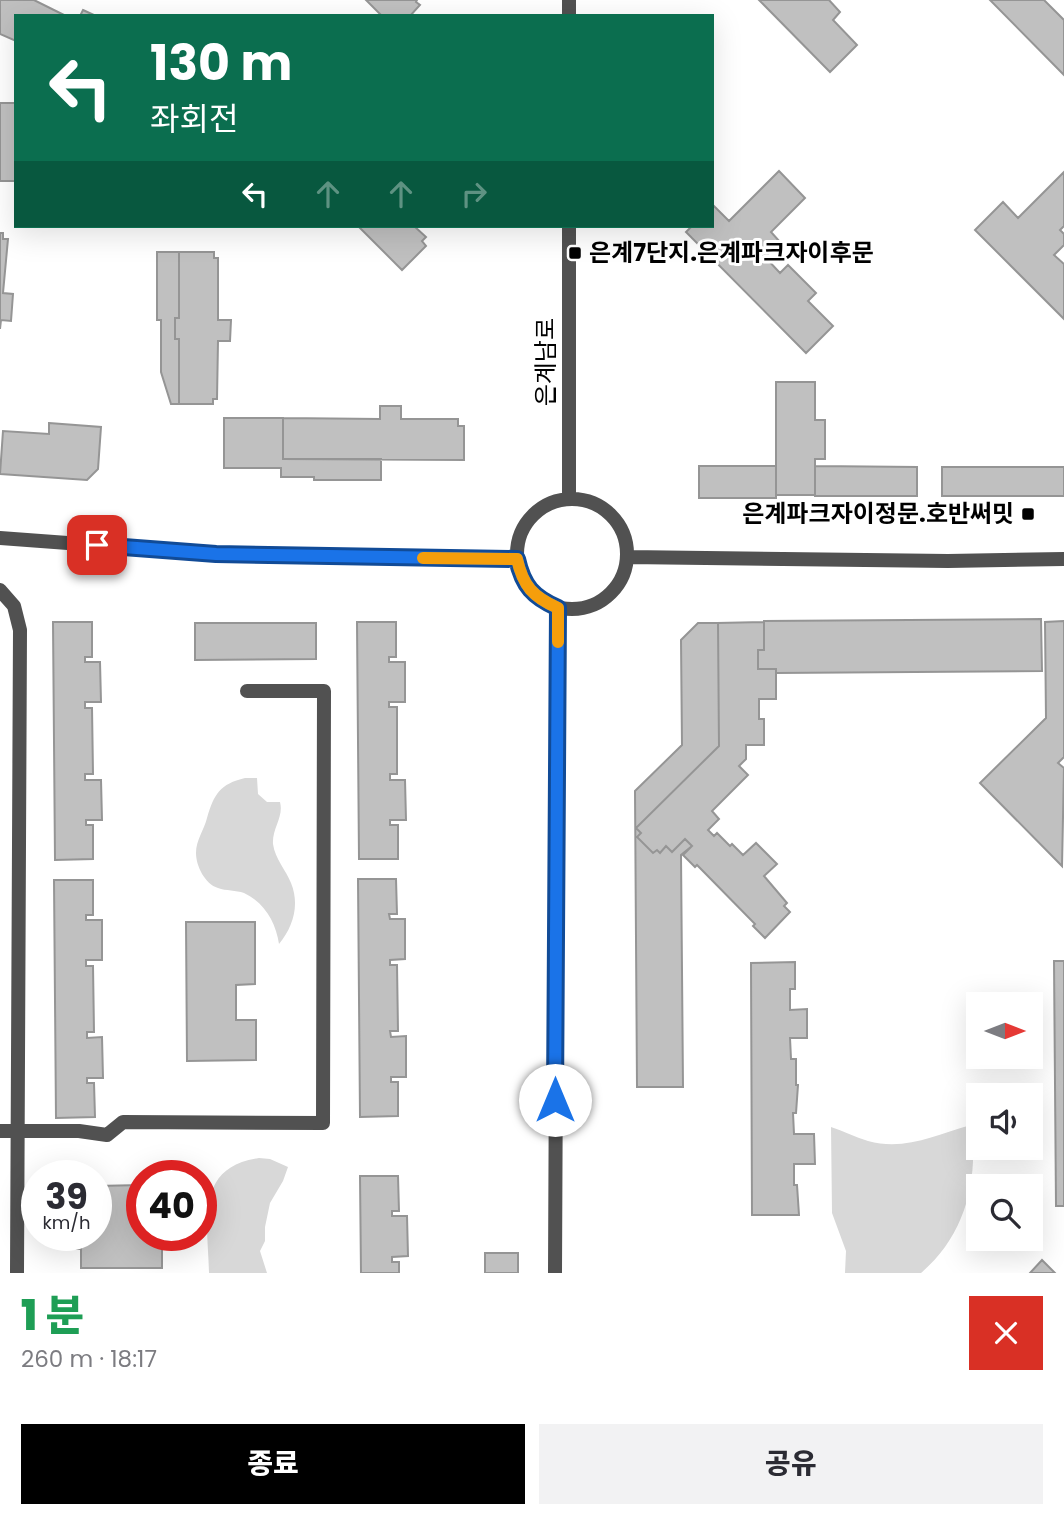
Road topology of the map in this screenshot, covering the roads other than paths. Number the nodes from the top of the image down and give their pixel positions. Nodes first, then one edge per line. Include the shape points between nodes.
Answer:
1 (569, 228) edge
2 (569, 499) junction
3 (0, 538) edge
4 (628, 556) junction
5 (517, 559) junction
6 (1064, 559) edge
7 (0, 590) edge
8 (558, 608) junction
9 (247, 691) dead end
10 (0, 1131) edge
11 (18, 1131) junction
12 (17, 1273) edge
13 (555, 1273) edge

1 - 2 street, 은계남로
2 - 4 street via 604,509 626,538
2 - 5 street via 552,502 525,525
3 - 5 street via 216,554
4 - 6 street
4 - 8 street via 625,573 605,600 574,610
5 - 8 street via 520,576 530,590
7 - 11 street via 14,606 20,630
8 - 13 street
9 - 11 street via 324,691 323,1123 123,1122 107,1135
10 - 11 street
11 - 12 street

